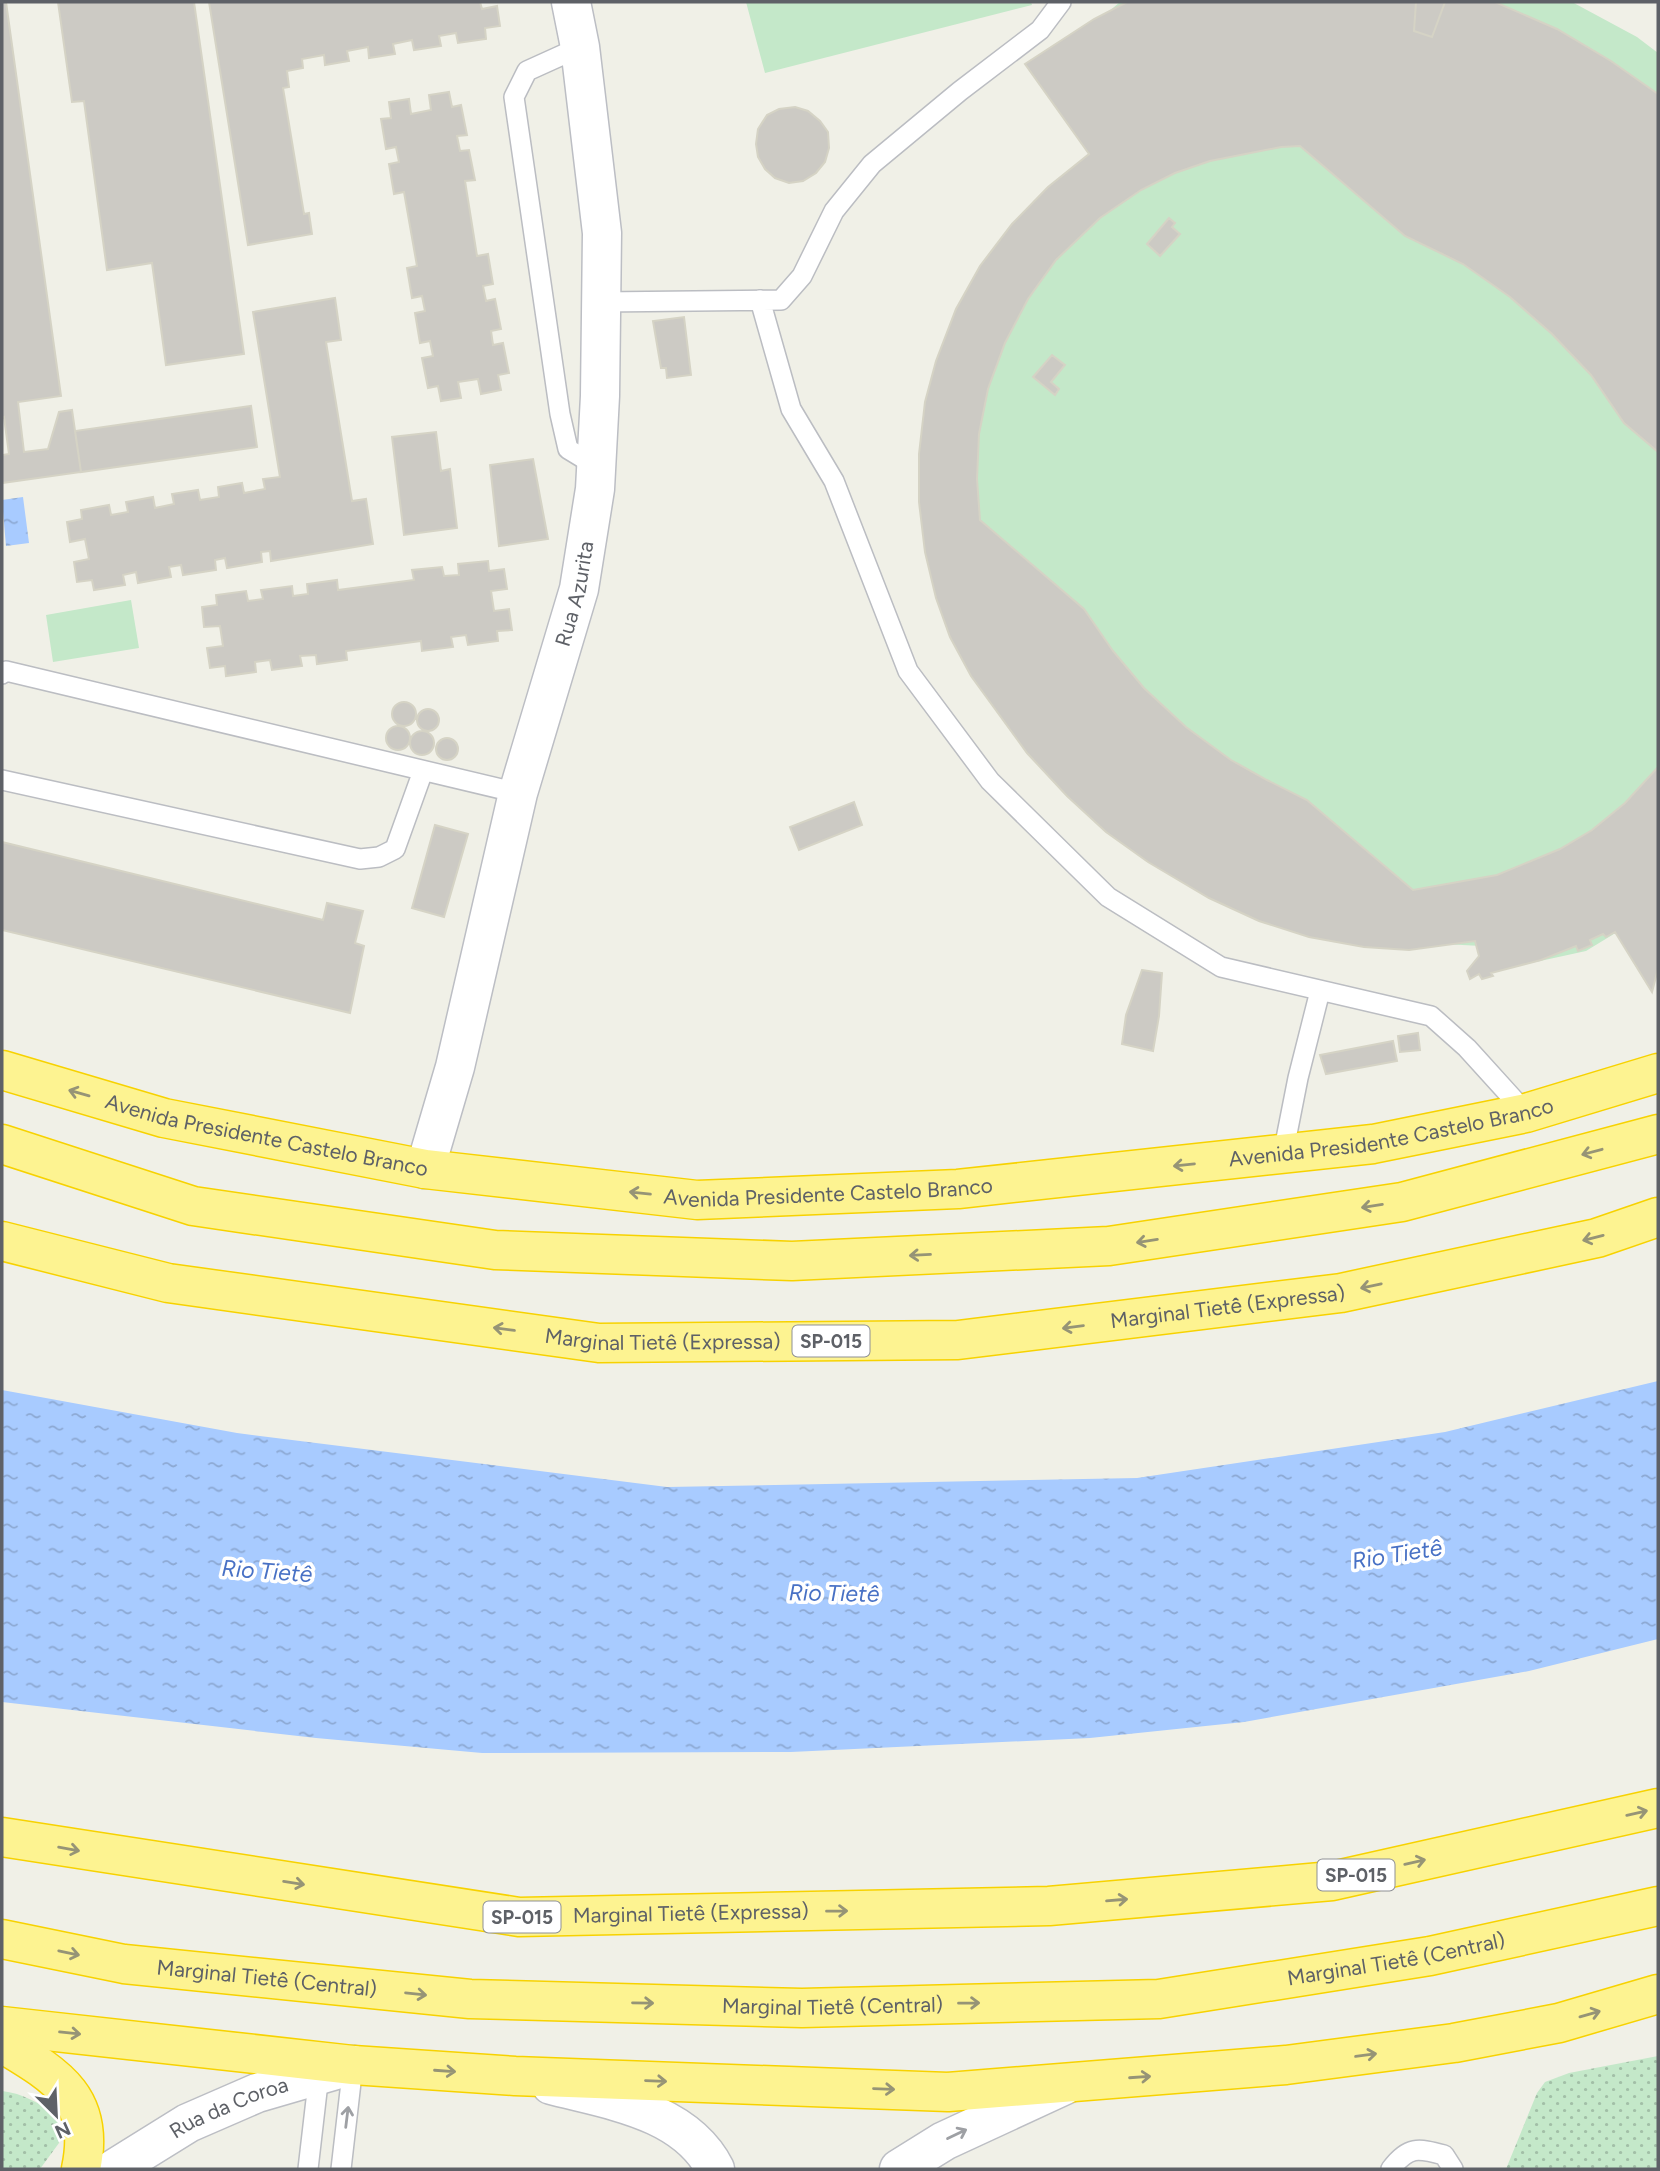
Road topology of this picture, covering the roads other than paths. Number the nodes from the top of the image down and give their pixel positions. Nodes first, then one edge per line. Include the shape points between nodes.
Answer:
1 (571, 2) edge
2 (1061, 2) edge
3 (580, 47) junction
4 (760, 300) junction
5 (601, 302) junction
6 (596, 466) junction
7 (2, 674) edge
8 (423, 771) junction
9 (2, 780) edge
10 (518, 793) junction
11 (1320, 991) junction
12 (2, 1070) edge
13 (1658, 1073) edge
14 (1525, 1113) junction
15 (1658, 1135) edge
16 (2, 1144) edge
17 (1283, 1154) junction
18 (425, 1169) junction
19 (1658, 1217) edge
20 (2, 1241) edge
21 (1658, 1808) edge
22 (2, 1838) edge
23 (1658, 1906) edge
24 (2, 1939) edge
25 (1658, 1994) edge
26 (2, 2026) edge
27 (2, 2043) edge
28 (336, 2070) junction
29 (515, 2076) junction
30 (1072, 2082) junction
31 (81, 2169) edge
32 (114, 2169) edge
33 (309, 2169) edge
34 (341, 2169) edge
35 (715, 2169) edge
36 (898, 2169) edge
37 (1391, 2169) edge
38 (1452, 2169) edge

1 - 3 street, Rua Azurita
2 - 4 lane via 1040,30 872,164 834,211 802,276 781,300
3 - 5 street, Rua Azurita via 602,233
3 - 6 lane via 527,71 514,97 560,414 568,449
4 - 5 lane
4 - 11 lane via 791,409 834,481 908,671 990,781 1108,897 1221,967
5 - 6 street, Rua Azurita
6 - 10 street, Rua Azurita via 579,589
7 - 8 lane via 6,671
8 - 9 lane via 395,849 360,859
8 - 10 lane
10 - 18 street, Rua Azurita via 455,1067
11 - 14 lane via 1431,1016 1467,1048
11 - 17 lane
18 -> 12 highway, Avenida Presidente Castelo Branco via 164,1118
13 - 14 highway, Avenida Presidente Castelo Branco
14 - 17 highway, Avenida Presidente Castelo Branco via 1373,1144
15 -> 16 highway via 1402,1202 1109,1246 792,1261 495,1250 193,1206
17 -> 18 highway, Avenida Presidente Castelo Branco via 958,1189 698,1199
19 -> 20 highway, Marginal Tietê (Expressa) / SP-015 via 1597,1238 1341,1293 958,1340 599,1343 168,1283
22 -> 21 highway, Marginal Tietê (Expressa) / SP-015 via 519,1917 1049,1906 1332,1881
24 -> 23 highway, Marginal Tietê (Central) via 124,1964 470,1999 802,2008 1159,1999 1430,1956
30 -> 25 highway via 1286,2066 1454,2043 1559,2023
26 -> 28 highway
27 - 31 highway via 51,2076 76,2103 85,2127
28 -> 29 highway
28 - 32 street, Rua da Coroa via 257,2093 188,2123
28 - 33 lane
34 -> 28 lane
29 -> 30 highway via 947,2092
29 - 35 street via 646,2110 686,2134
36 -> 30 street via 944,2141
37 - 38 lane via 1399,2157 1420,2148 1444,2155

